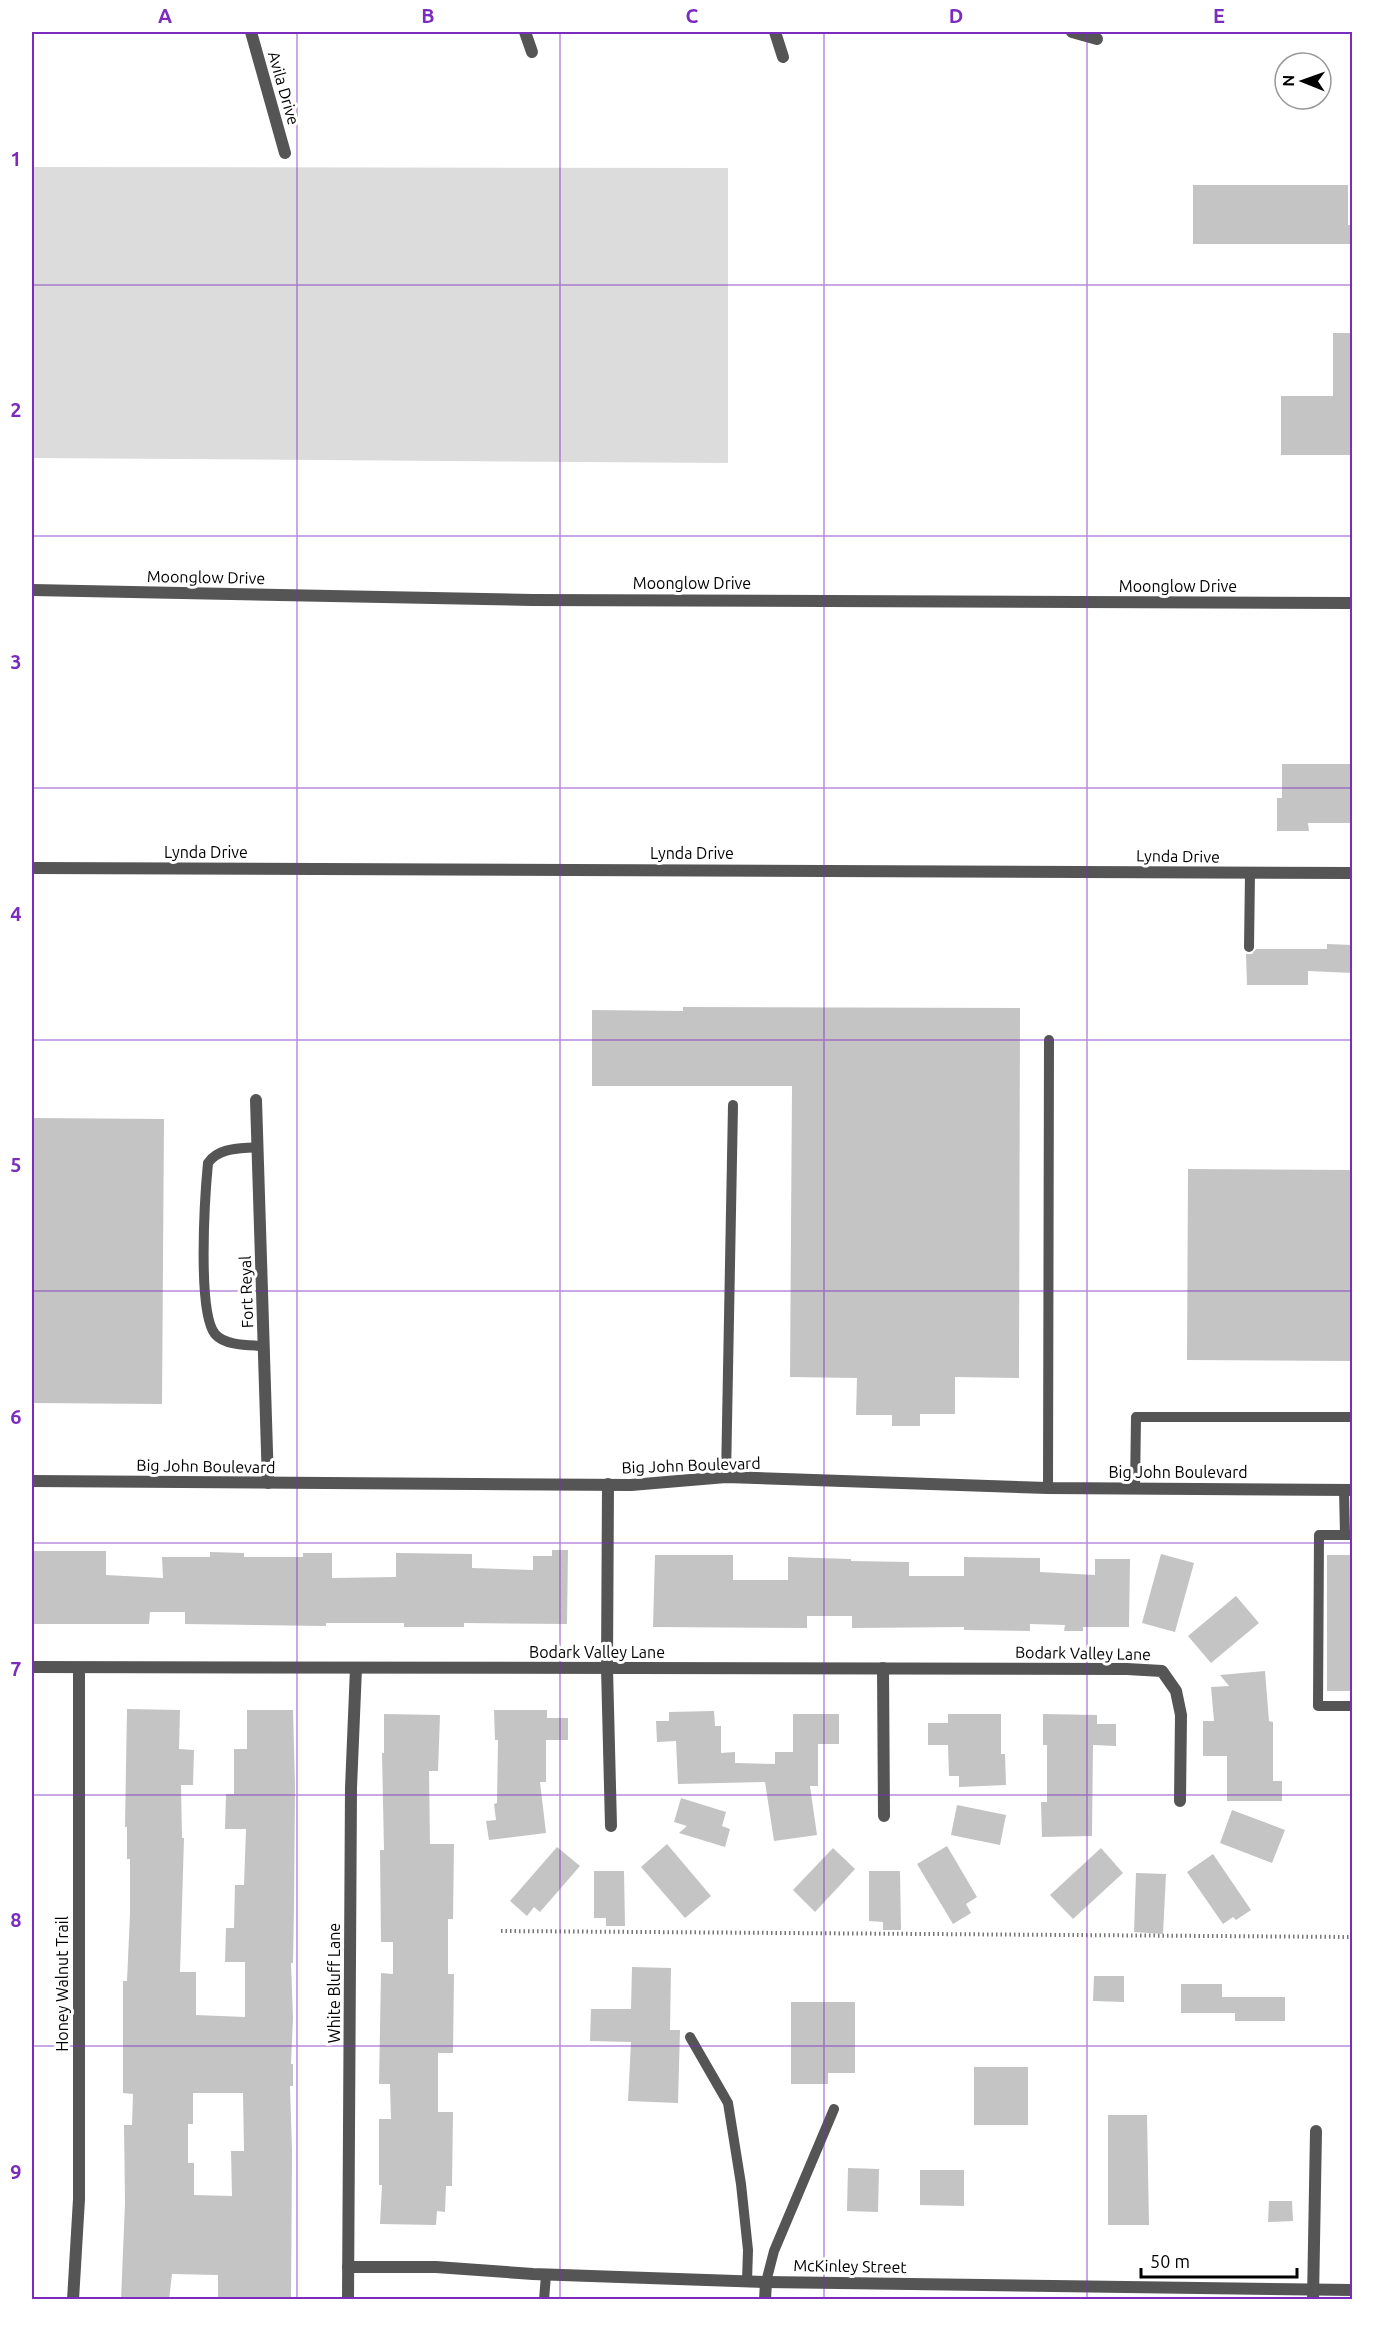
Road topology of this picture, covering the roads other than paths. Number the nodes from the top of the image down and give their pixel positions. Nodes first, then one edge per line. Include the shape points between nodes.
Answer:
1 (251, 32) edge
2 (525, 32) edge
3 (776, 32) edge
4 (1072, 32) edge
5 (1097, 39) dead end
6 (532, 52) dead end
7 (783, 57) dead end
8 (285, 153) dead end
9 (32, 590) edge
10 (1353, 603) edge
11 (32, 868) edge
12 (1250, 873) junction
13 (1353, 873) edge
14 (1249, 947) dead end
15 (1048, 1040) dead end
16 (256, 1100) dead end
17 (733, 1105) dead end
18 (258, 1147) junction
19 (264, 1346) junction
20 (1353, 1417) edge
21 (726, 1477) junction
22 (32, 1481) edge
23 (268, 1483) junction
24 (608, 1484) junction
25 (1048, 1488) junction
26 (1135, 1488) junction
27 (1348, 1490) edge
28 (1349, 1535) edge
29 (32, 1667) edge
30 (79, 1668) junction
31 (356, 1668) junction
32 (607, 1668) junction
33 (883, 1668) junction
34 (1353, 1706) edge
35 (1179, 1801) dead end
36 (884, 1816) dead end
37 (612, 1826) dead end
38 (690, 2037) dead end
39 (834, 2109) dead end
40 (1316, 2131) dead end
41 (348, 2267) junction
42 (546, 2275) junction
43 (747, 2281) junction
44 (766, 2282) junction
45 (1353, 2290) edge
46 (1313, 2294) edge
47 (73, 2300) edge
48 (348, 2300) edge
49 (544, 2300) edge
50 (765, 2300) edge

1 - 8 street, Avila Drive
2 - 6 street
3 - 7 street
4 - 5 street
9 - 10 street, Moonglow Drive via 532,600
11 - 12 street, Lynda Drive
12 - 13 street, Lynda Drive
12 - 14 lane
15 - 25 lane
16 - 18 street, Fort Reyal
17 - 21 lane
18 - 19 street, Fort Reyal
18 - 19 lane via 221,1152 208,1163 204,1270 208,1314 216,1336 223,1341
19 - 23 street, Fort Reyal
20 - 26 lane via 1136,1417
21 - 24 street, Big John Boulevard
21 - 25 street, Big John Boulevard
22 - 23 street, Big John Boulevard
23 - 24 street, Big John Boulevard
24 - 32 street
25 - 26 street, Big John Boulevard
26 - 27 street, Big John Boulevard
27 - 28 lane
28 - 34 lane via 1319,1535 1318,1706
29 - 30 street, Bodark Valley Lane
30 - 31 street, Bodark Valley Lane
30 - 47 street, Honey Walnut Trail via 80,2199
31 - 32 street, Bodark Valley Lane
31 - 41 street, White Bluff Lane via 351,1788
32 - 33 street, Bodark Valley Lane
32 - 37 street
33 - 35 street, Bodark Valley Lane via 1162,1671 1176,1691 1181,1715
33 - 36 street
38 - 43 lane via 728,2103 741,2184
39 - 44 lane via 777,2242
40 - 46 street
41 - 42 street, McKinley Street via 436,2267
41 - 48 street, White Bluff Lane
42 - 43 street, McKinley Street
42 - 49 lane
43 - 44 street, McKinley Street
44 - 46 street, McKinley Street
44 - 50 street
45 - 46 street, McKinley Street

